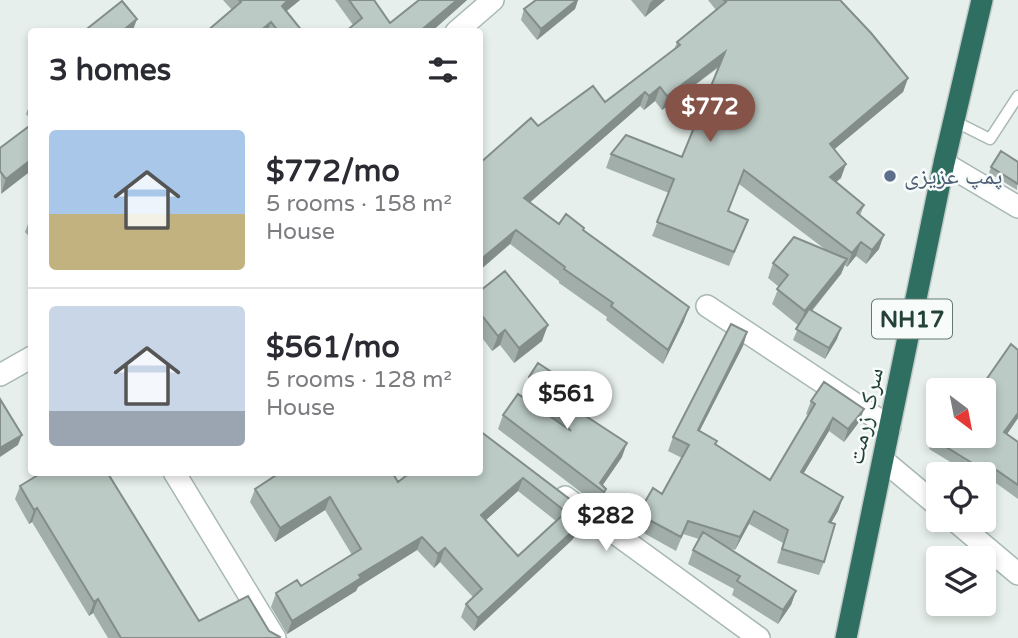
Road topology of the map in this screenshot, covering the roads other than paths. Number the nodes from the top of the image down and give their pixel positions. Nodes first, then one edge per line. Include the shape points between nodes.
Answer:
1 (493, 0) edge
2 (982, 0) edge
3 (461, 28) edge
4 (1018, 96) edge
5 (954, 121) junction
6 (944, 163) junction
7 (1018, 207) edge
8 (707, 306) dead end
9 (28, 359) edge
10 (0, 375) edge
11 (890, 427) junction
12 (883, 460) junction
13 (176, 476) edge
14 (552, 487) edge
15 (926, 496) edge
16 (968, 532) edge
17 (1018, 574) edge
18 (275, 638) edge
19 (759, 638) edge
20 (846, 638) edge

1 - 3 street
2 - 5 highway, سرک زرمت / NH17
4 - 5 lane via 990,139
5 - 6 highway, سرک زرمت / NH17
6 - 7 street
6 - 11 highway, سرک زرمت / NH17
8 - 11 street
9 - 10 street
11 - 12 highway, سرک زرمت / NH17
12 - 15 street
12 - 20 highway, سرک زرمت / NH17
13 - 18 street
14 - 19 street
16 - 17 street

